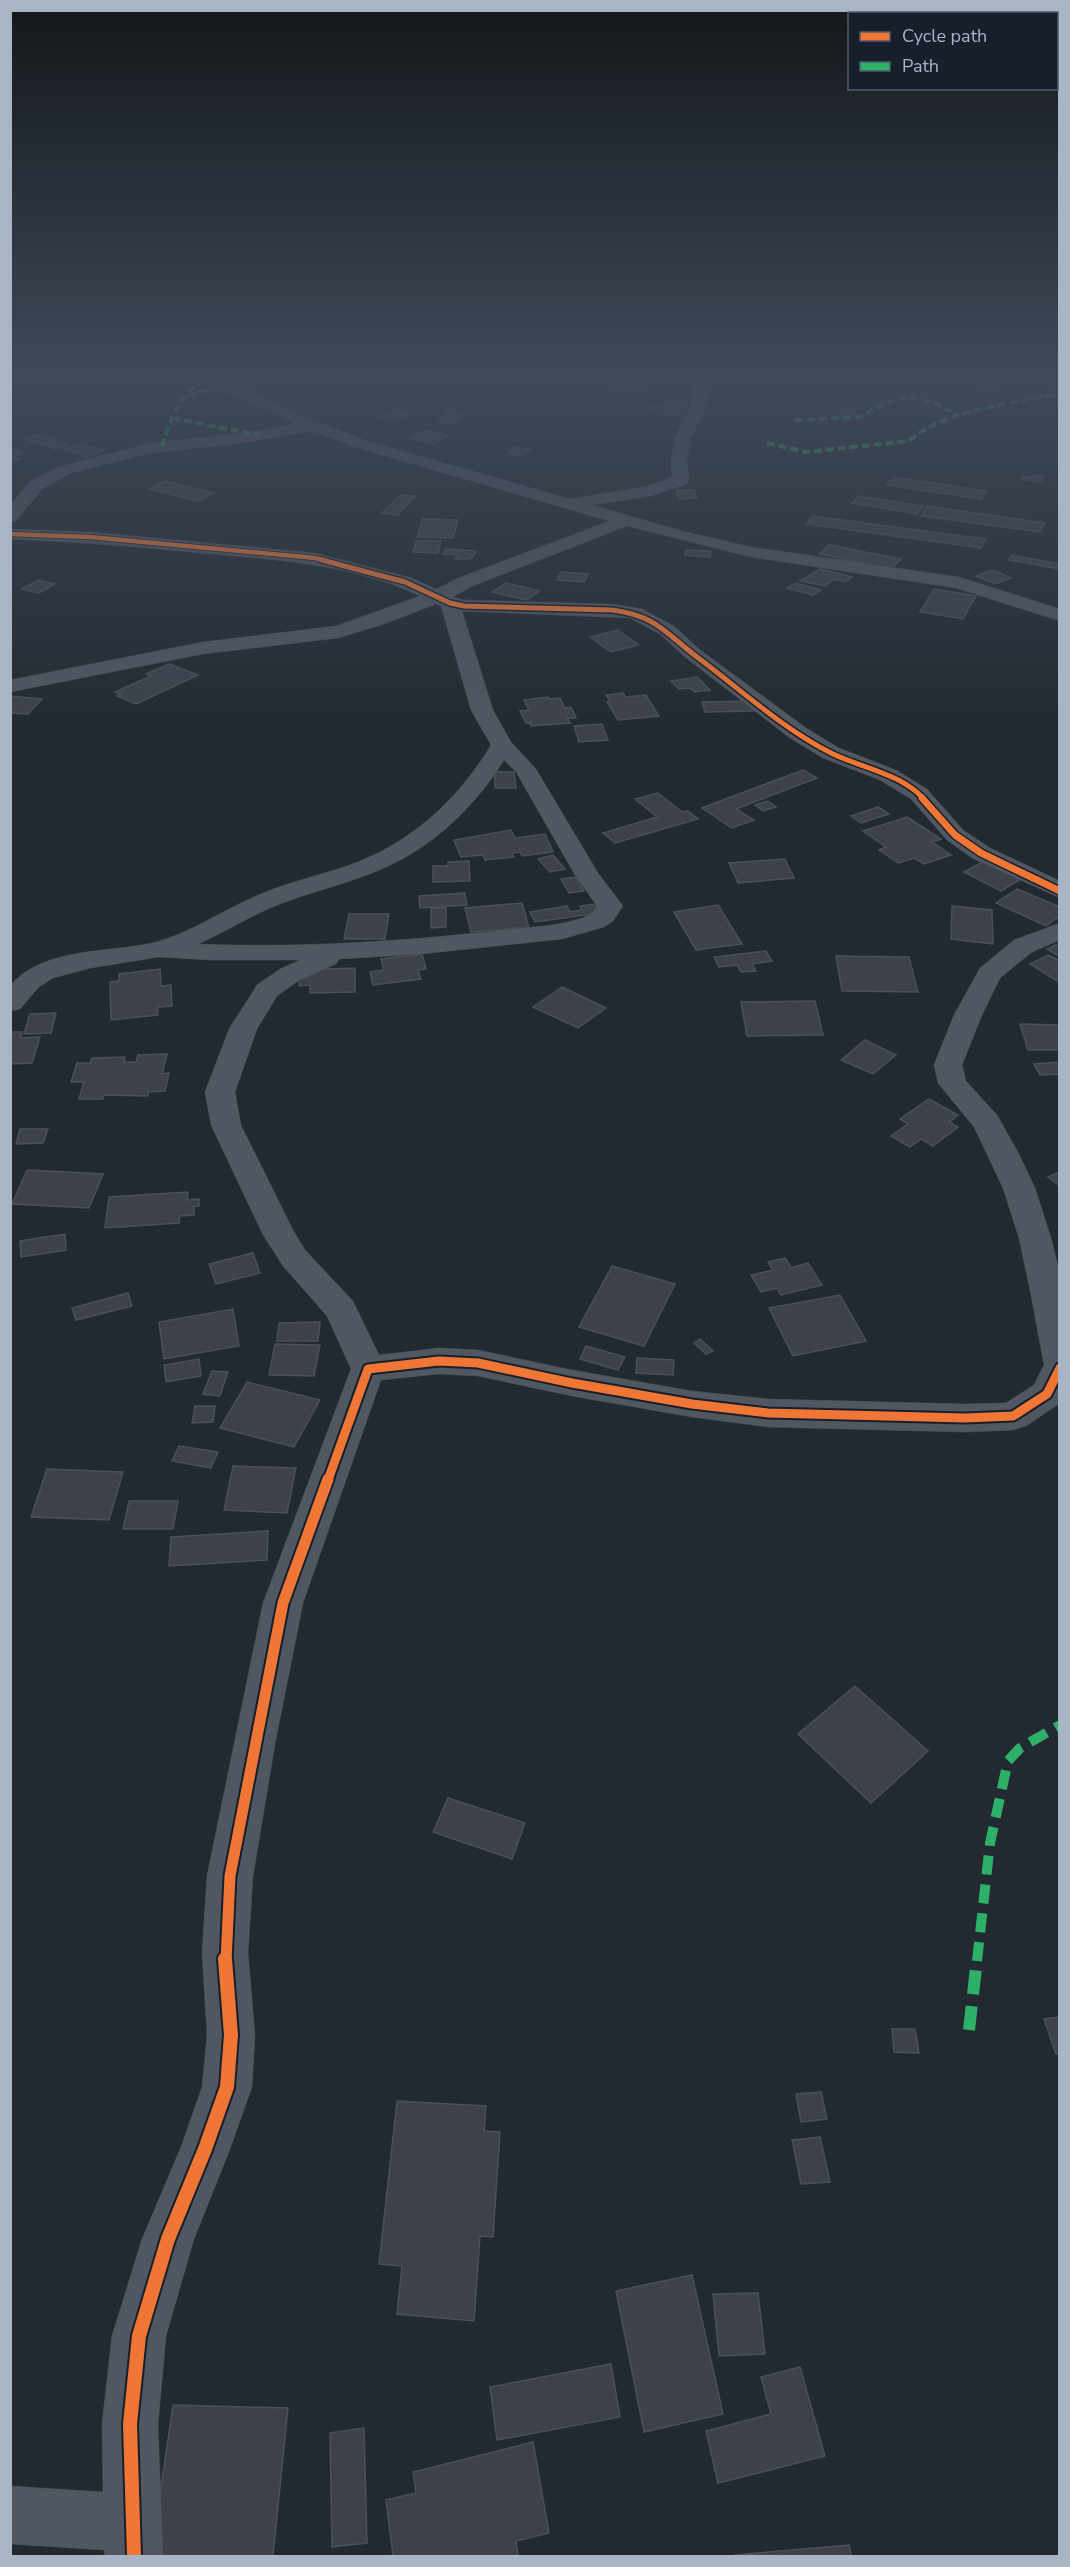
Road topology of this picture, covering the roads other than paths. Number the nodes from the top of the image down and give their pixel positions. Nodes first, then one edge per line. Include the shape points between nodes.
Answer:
1 (30, 492) edge
2 (529, 492) edge
3 (646, 492) edge
4 (568, 503) junction
5 (10, 517) edge
6 (627, 520) junction
7 (10, 534) edge
8 (444, 599) junction
9 (1059, 615) edge
10 (10, 686) edge
11 (502, 746) junction
12 (1059, 891) edge
13 (1059, 931) edge
14 (156, 950) junction
15 (339, 953) junction
16 (10, 1003) edge
17 (1059, 1362) edge
18 (1059, 1368) edge
19 (368, 1369) junction
20 (1013, 1416) junction
21 (1059, 1417) edge
22 (10, 2515) edge
23 (133, 2540) edge

1 - 5 street
2 - 4 street
3 - 4 street
4 - 6 street
6 - 8 street via 468,581
6 - 9 street via 751,552 959,583
7 - 8 street via 90,537 315,558 405,582
8 - 10 street via 338,632 203,648
8 - 11 street via 482,710
8 - 12 street via 464,606 612,610 656,622 798,733 831,753 888,775 919,794 954,836
11 - 14 street via 468,797 426,834 386,858 267,900
11 - 15 street via 525,769 587,875 610,906 606,915 593,923 560,930 455,944
13 - 17 street via 1023,946 989,974 948,1065 951,1083 986,1122 1019,1188 1043,1272
14 - 15 street
14 - 16 street via 57,969 32,979
15 - 19 street via 289,975 267,991 243,1029 220,1092 226,1125 279,1234 294,1258 341,1310
18 - 20 street via 1047,1394
19 - 20 street via 439,1361 478,1363 670,1400 768,1413
19 - 23 street via 280,1614 230,1876 225,1953 231,2035 227,2087 168,2239 139,2336 130,2424
20 - 21 street
22 - 23 street

